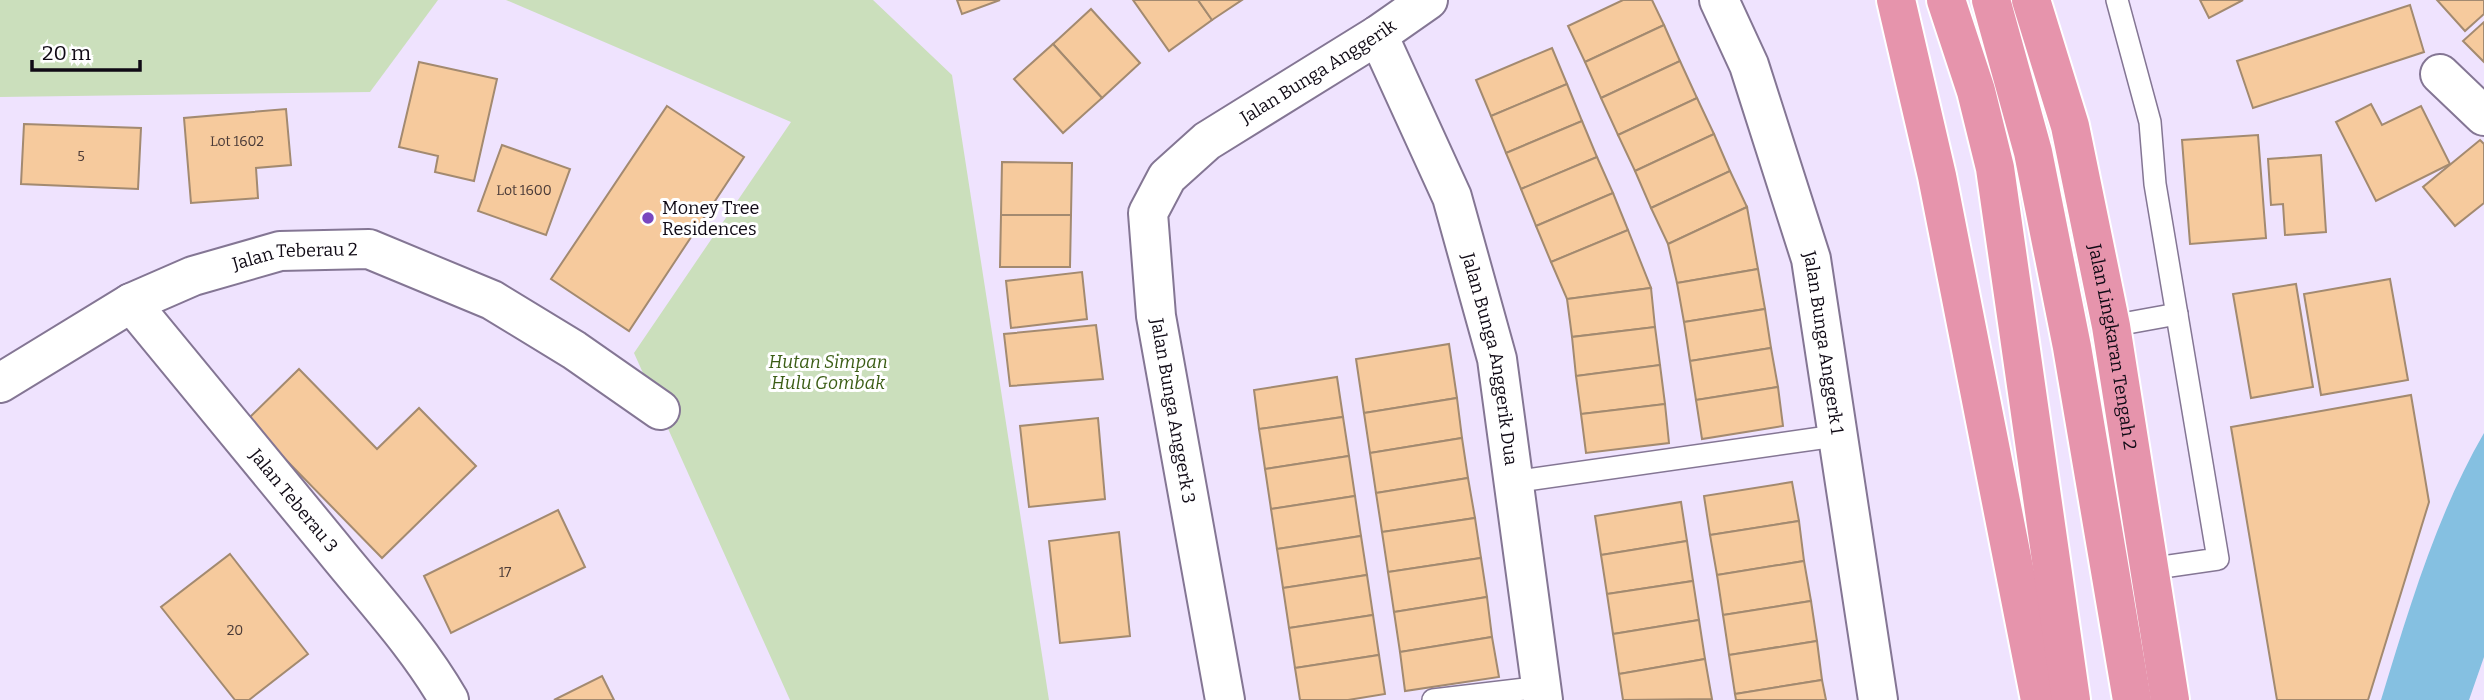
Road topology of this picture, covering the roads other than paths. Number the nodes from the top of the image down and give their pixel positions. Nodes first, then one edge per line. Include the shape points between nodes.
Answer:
1 (1428, 0) edge
2 (1719, 0) edge
3 (1896, 0) edge
4 (1991, 0) edge
5 (2031, 0) edge
6 (2116, 0) edge
7 (1945, 3) edge
8 (1378, 35) junction
9 (2440, 74) dead end
10 (2484, 116) edge
11 (1207, 141) joint
12 (131, 303) junction
13 (2178, 314) junction
14 (2111, 326) junction
15 (0, 383) edge
16 (660, 410) dead end
17 (1835, 436) junction
18 (1513, 481) junction
19 (2149, 569) junction
20 (1542, 693) edge
21 (449, 700) edge
22 (1225, 700) edge
23 (1433, 700) edge
24 (1878, 700) edge
25 (2040, 700) edge
26 (2071, 700) edge
27 (2132, 700) edge
28 (2171, 700) edge

1 - 8 street, Jalan Bunga Anggerik
2 - 17 street, Jalan Bunga Anggerk 1 via 1748,65 1811,259
3 - 25 highway via 1937,176
4 - 27 highway via 2034,152
5 - 14 highway, Jalan Lingkaran Tengah 2 via 2070,126
6 - 13 lane via 2150,122 2155,184
7 - 26 highway via 1976,91 1995,168
8 - 11 street, Jalan Bunga Anggerik
8 - 18 street, Jalan Bunga Anggerik Dua via 1452,197 1497,359
9 - 10 street
11 - 22 street, Jalan Bunga Anggerk 3 via 1167,177 1148,213 1156,316
12 - 15 street, Jalan Teberau 2
12 - 16 street, Jalan Teberau 2 via 193,276 280,251 369,249 492,300
12 - 21 street, Jalan Teberau 3 via 388,611 424,657
13 - 14 lane
13 - 19 lane via 2218,559
14 - 19 highway, Jalan Lingkaran Tengah 2
17 - 18 lane
17 - 24 street, Jalan Bunga Anggerk 1
18 - 20 street, Jalan Bunga Anggerik Dua
19 - 28 highway, Jalan Lingkaran Tengah 2
20 - 23 lane

